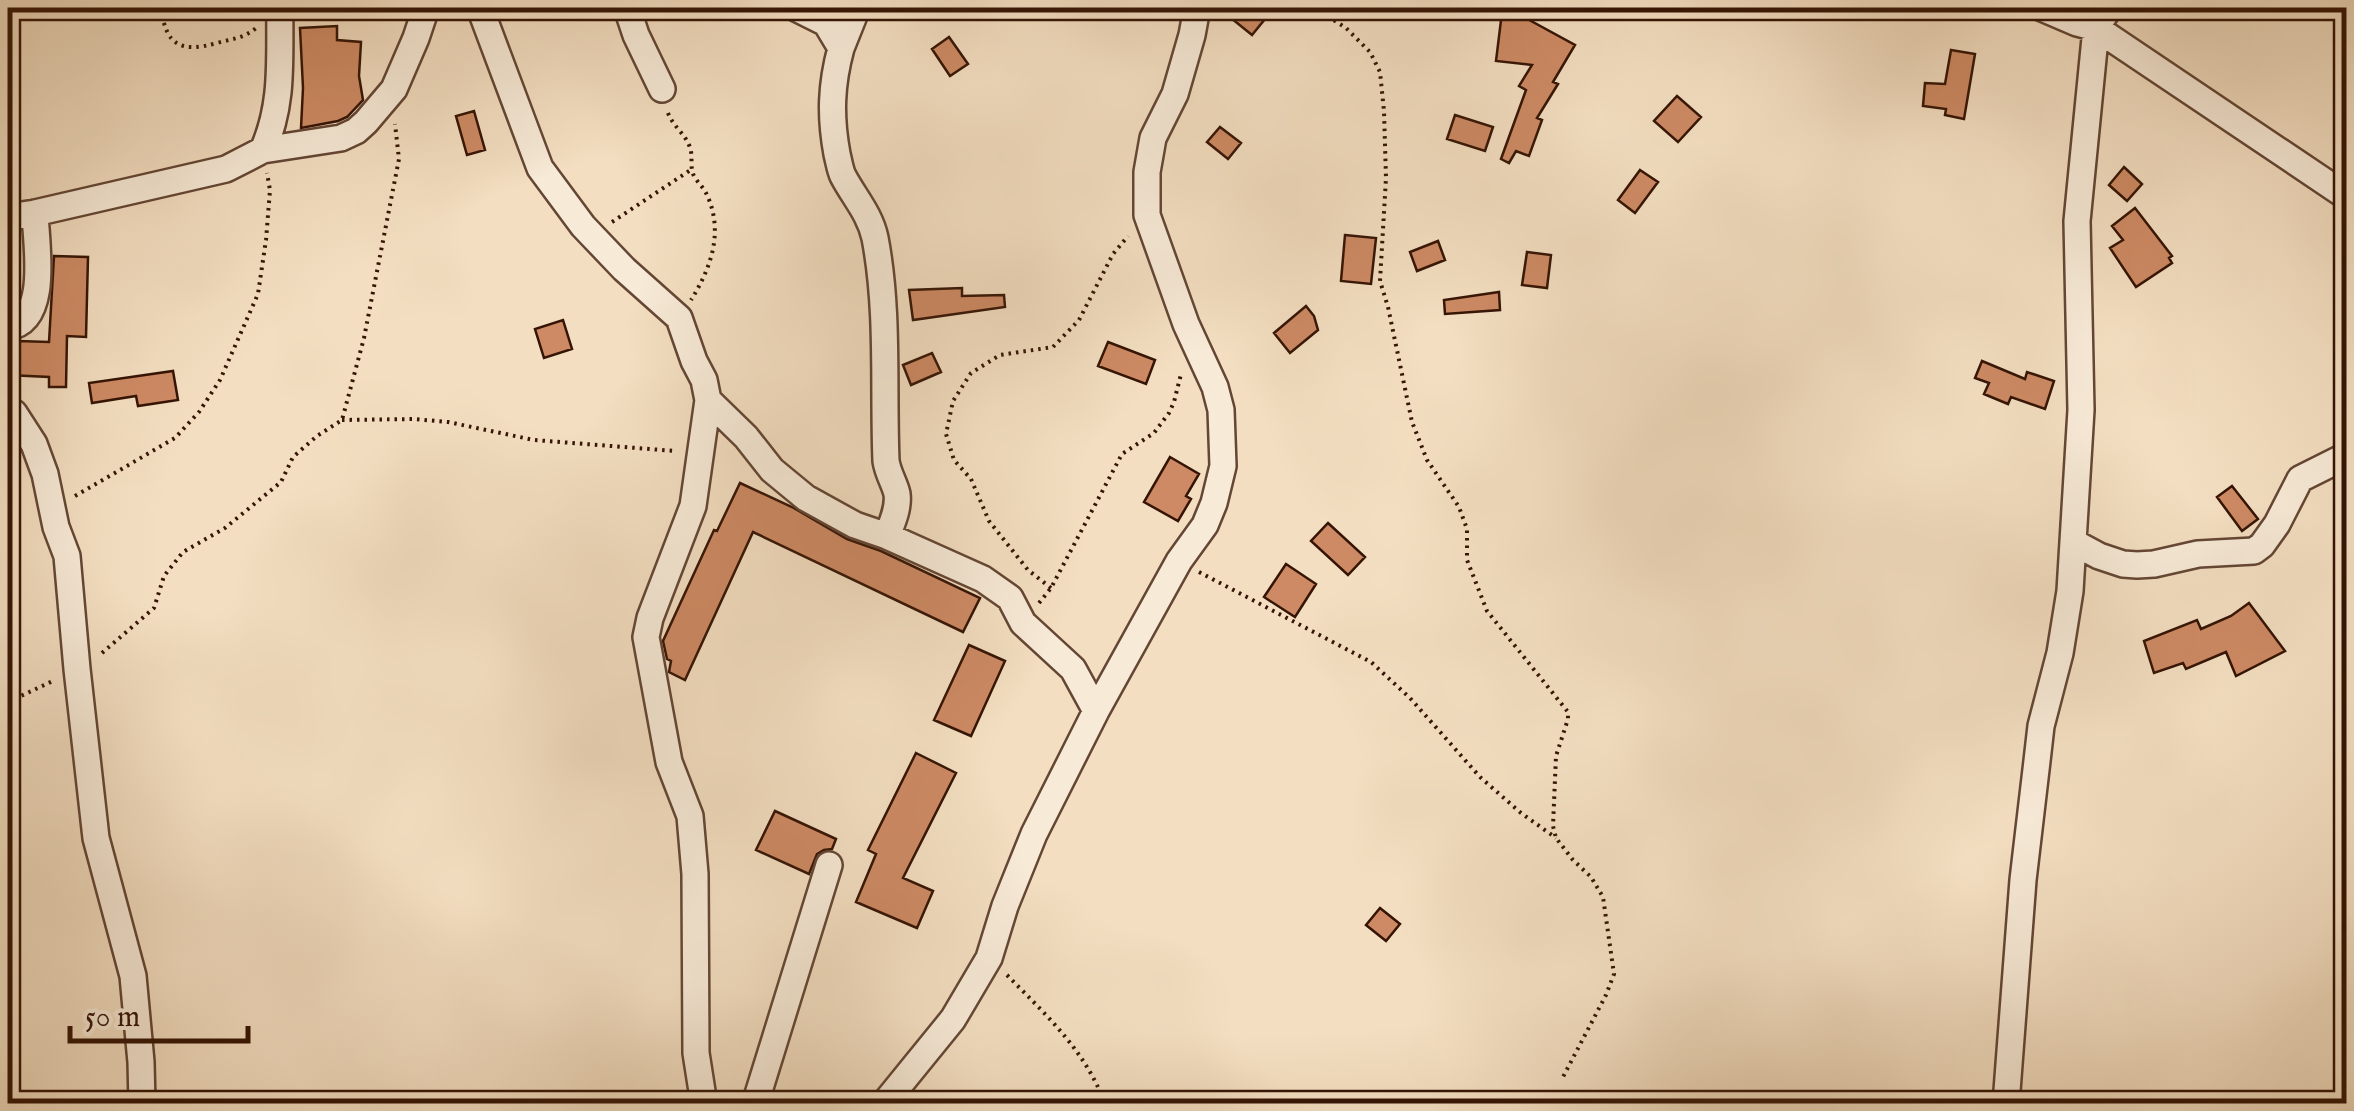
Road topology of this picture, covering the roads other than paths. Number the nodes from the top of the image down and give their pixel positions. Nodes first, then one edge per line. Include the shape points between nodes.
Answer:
1 (280, 8) edge
2 (426, 8) edge
3 (480, 8) edge
4 (627, 8) edge
5 (796, 8) edge
6 (857, 8) edge
7 (1197, 8) edge
8 (2042, 8) edge
9 (2103, 18) edge
10 (841, 48) junction
11 (662, 89) road end
12 (263, 150) junction
13 (2346, 196) edge
14 (35, 213) junction
15 (8, 217) edge
16 (8, 327) edge
17 (708, 400) junction
18 (8, 408) edge
19 (2346, 456) edge
20 (887, 536) junction
21 (2073, 542) junction
22 (1096, 711) junction
23 (829, 865) dead end
24 (142, 1104) edge
25 (704, 1104) edge
26 (755, 1104) edge
27 (884, 1104) edge
28 (2006, 1104) edge

1 - 12 street via 278,106
2 - 12 street via 394,89 366,122 341,138
3 - 17 street via 540,168 592,235 679,318
4 - 11 street
5 - 10 street via 826,23
6 - 10 street
7 - 22 street via 1175,94 1154,138 1147,215 1215,387 1223,466 1206,525
8 - 9 street via 2077,23
9 - 13 street
9 - 21 street via 2077,221 2080,410
10 - 20 street via 831,98 833,133 841,174 874,232 878,258 886,461 897,500
12 - 14 street via 226,169
14 - 15 street
14 - 16 street via 37,292 23,320
17 - 20 street via 806,498
17 - 25 street via 692,506 646,636 669,762 690,816 696,1053
18 - 24 street via 34,444 67,556 96,838 133,976
19 - 21 street via 2300,479 2277,524 2254,550 2136,565
20 - 22 street via 1010,598 1023,622 1073,669
21 - 28 street via 2023,880
22 - 27 street via 1034,834 989,958 953,1019
23 - 26 street

